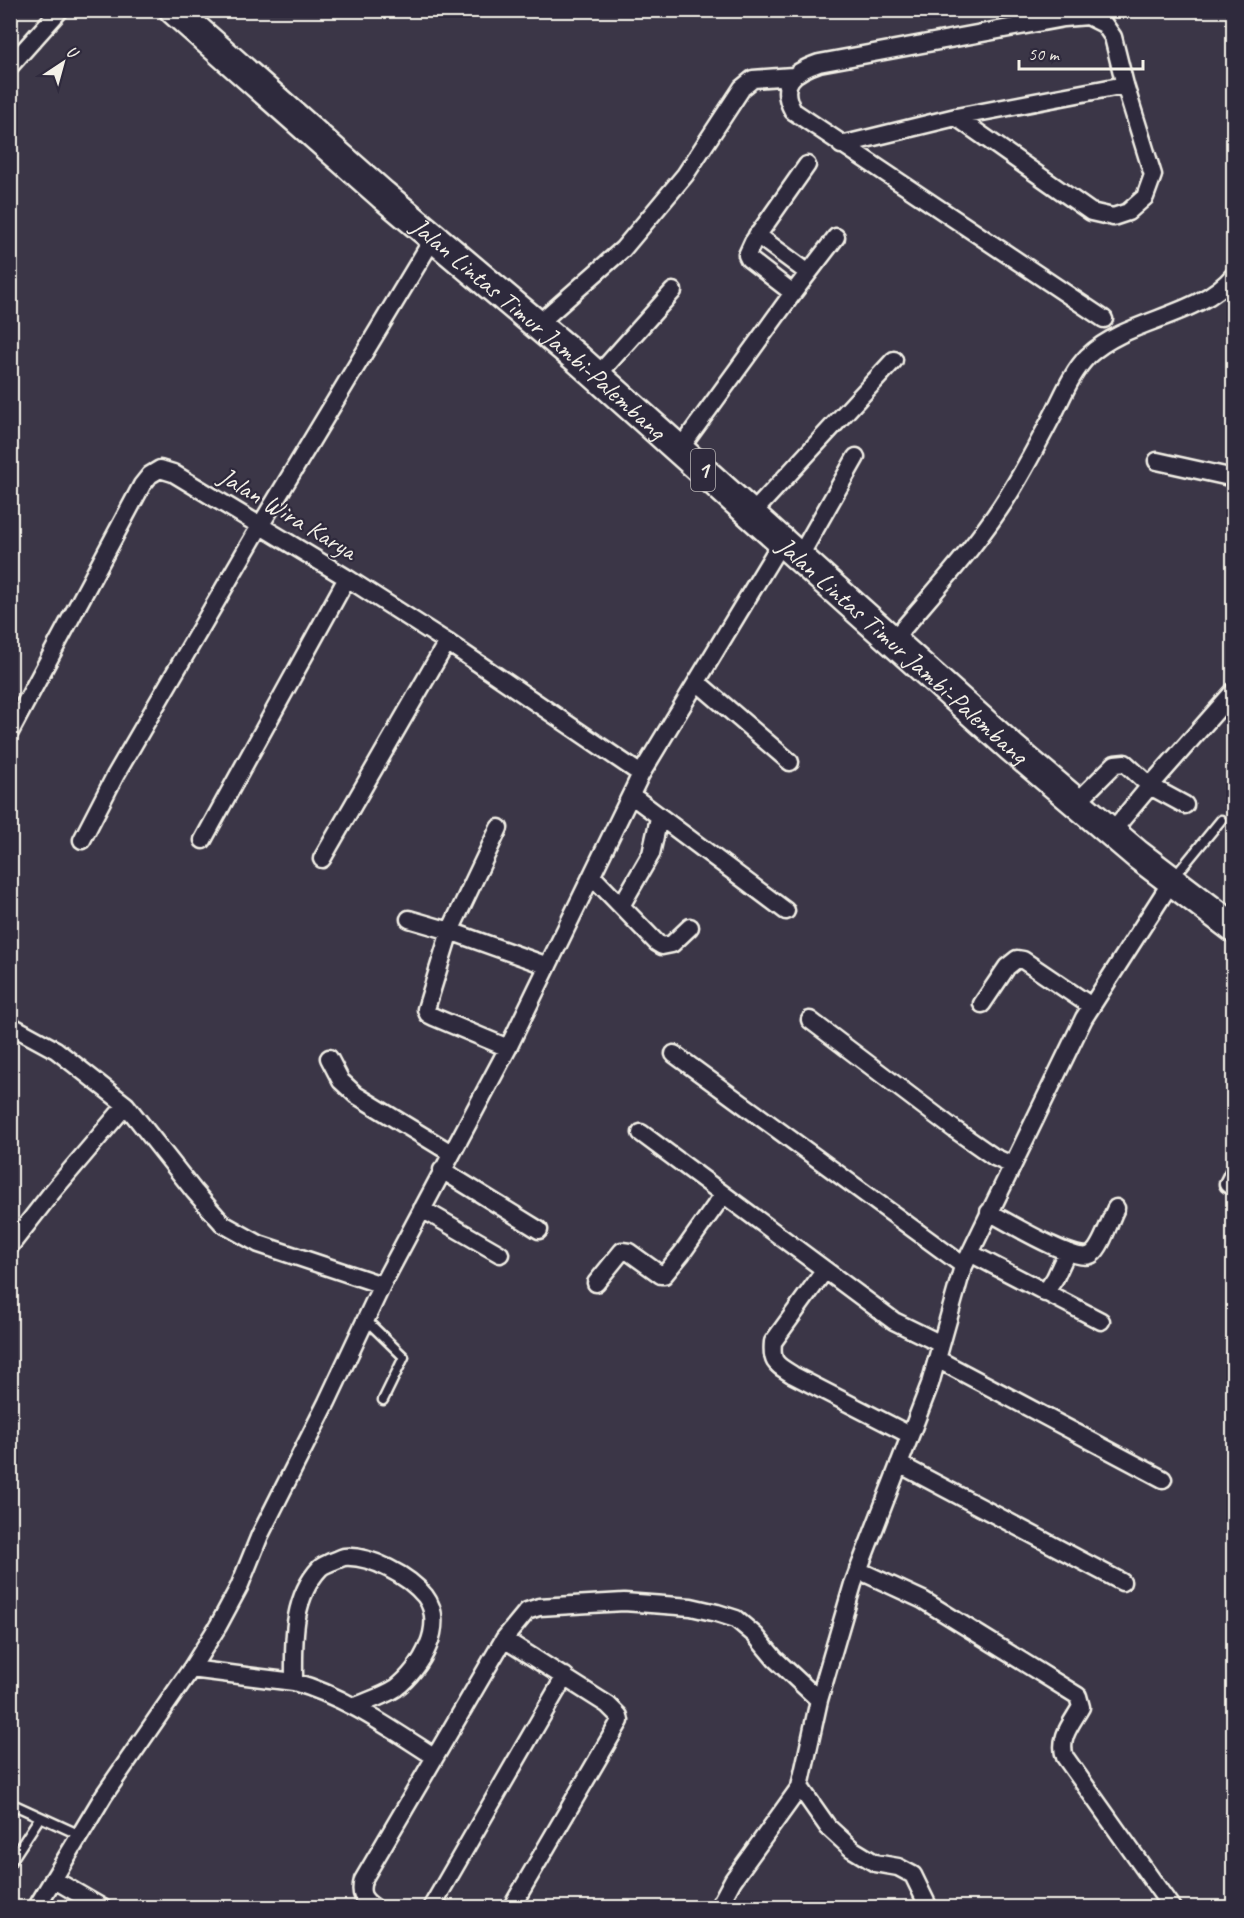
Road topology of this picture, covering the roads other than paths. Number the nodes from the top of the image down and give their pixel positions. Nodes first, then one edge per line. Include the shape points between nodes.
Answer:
1 (60, 10) edge
2 (174, 10) edge
3 (201, 10) edge
4 (10, 66) edge
5 (793, 76) junction
6 (1125, 85) junction
7 (956, 117) junction
8 (841, 145) junction
9 (807, 165) dead end
10 (757, 235) junction
11 (434, 237) junction
12 (836, 237) dead end
13 (807, 272) junction
14 (1233, 275) edge
15 (673, 291) dead end
16 (793, 293) junction
17 (547, 316) junction
18 (1104, 319) dead end
19 (894, 360) dead end
20 (605, 368) junction
21 (687, 439) junction
22 (856, 458) dead end
23 (1157, 461) dead end
24 (1233, 478) edge
25 (760, 506) junction
26 (260, 526) junction
27 (792, 540) junction
28 (347, 578) junction
29 (901, 631) junction
30 (447, 642) junction
31 (697, 682) junction
32 (1233, 692) edge
33 (10, 732) edge
34 (790, 762) dead end
35 (640, 774) junction
36 (1150, 786) junction
37 (1086, 793) junction
38 (631, 795) junction
39 (1185, 805) dead end
40 (659, 818) junction
41 (1221, 820) dead end
42 (1119, 822) junction
43 (498, 828) dead end
44 (82, 840) dead end
45 (203, 840) dead end
46 (322, 859) dead end
47 (1176, 875) junction
48 (592, 876) junction
49 (621, 906) junction
50 (1233, 909) edge
51 (786, 911) dead end
52 (409, 919) dead end
53 (690, 927) dead end
54 (1233, 928) edge
55 (450, 931) junction
56 (548, 966) junction
57 (982, 1004) dead end
58 (1091, 1006) junction
59 (810, 1020) dead end
60 (10, 1025) edge
61 (508, 1048) junction
62 (674, 1054) dead end
63 (329, 1058) dead end
64 (126, 1105) junction
65 (641, 1133) dead end
66 (451, 1153) junction
67 (1012, 1165) junction
68 (442, 1170) junction
69 (723, 1195) junction
70 (1116, 1208) dead end
71 (422, 1209) junction
72 (989, 1212) junction
73 (539, 1230) dead end
74 (10, 1246) edge
75 (1067, 1252) junction
76 (500, 1254) dead end
77 (967, 1259) junction
78 (825, 1270) junction
79 (596, 1283) dead end
80 (382, 1285) junction
81 (1046, 1293) junction
82 (366, 1320) junction
83 (1101, 1322) dead end
84 (939, 1352) junction
85 (383, 1400) dead end
86 (910, 1435) junction
87 (898, 1464) junction
88 (1163, 1479) dead end
89 (856, 1577) junction
90 (1122, 1582) dead end
91 (504, 1639) junction
92 (191, 1669) junction
93 (565, 1676) junction
94 (294, 1682) junction
95 (819, 1700) junction
96 (354, 1707) junction
97 (435, 1757) junction
98 (800, 1787) junction
99 (10, 1803) edge
100 (40, 1817) junction
101 (80, 1834) junction
102 (10, 1863) edge
103 (53, 1879) junction
104 (36, 1908) edge
105 (103, 1908) edge
106 (375, 1908) edge
107 (431, 1908) edge
108 (512, 1908) edge
109 (718, 1908) edge
110 (929, 1908) edge
111 (1172, 1908) edge

1 - 4 street
2 - 11 highway, Jalan Lintas Timur Jambi-Palembang / 1
3 - 17 highway, Jalan Lintas Timur Jambi-Palembang / 1
5 - 6 street via 819,63 1088,16 1104,24 1113,37
5 - 8 street via 786,87 786,100 792,111
5 - 17 street via 753,79 742,88 685,175 623,249
6 - 7 street
6 - 7 street via 1153,175 1145,197 1128,212 1113,217 1091,212
7 - 8 street
8 - 18 street
9 - 10 street
10 - 13 street
10 - 16 street via 748,252 749,259
11 - 26 street
11 - 27 highway, Jalan Lintas Timur Jambi-Palembang / 1
12 - 13 street
13 - 16 street
14 - 29 street via 1201,300 1121,333 1087,357 992,519
15 - 20 street
16 - 21 street
17 - 20 highway, Jalan Lintas Timur Jambi-Palembang / 1
19 - 25 street
20 - 21 highway, Jalan Lintas Timur Jambi-Palembang / 1
21 - 25 highway, Jalan Lintas Timur Jambi-Palembang / 1
22 - 27 street
23 - 24 street
25 - 27 highway, Jalan Lintas Timur Jambi-Palembang / 1
26 - 28 street, Jalan Wira Karya
26 - 33 street, Jalan Wira Karya via 173,473 160,469 150,475
26 - 44 street
27 - 29 highway, Jalan Lintas Timur Jambi-Palembang / 1
27 - 31 street
27 - 47 highway, Jalan Lintas Timur Jambi-Palembang / 1 via 1012,748 1137,855
28 - 30 street, Jalan Wira Karya
28 - 45 street
29 - 37 highway, Jalan Lintas Timur Jambi-Palembang / 1
30 - 35 street, Jalan Wira Karya
30 - 46 street
31 - 34 street
31 - 35 street
32 - 36 street
35 - 38 street
36 - 37 street via 1120,762
36 - 39 street
36 - 42 street
37 - 42 highway, Jalan Lintas Timur Jambi-Palembang / 1
38 - 40 street
38 - 48 street
40 - 49 street via 651,854
40 - 51 street
41 - 47 lane
42 - 47 highway, Jalan Lintas Timur Jambi-Palembang / 1
43 - 55 street
47 - 50 highway, Jalan Lintas Timur Jambi-Palembang / 1
47 - 54 highway, Jalan Lintas Timur Jambi-Palembang / 1
47 - 58 street
48 - 49 street
48 - 56 street
49 - 53 street via 662,946 672,944
52 - 55 street
55 - 56 street
55 - 61 street via 427,1002 428,1014
56 - 61 street
57 - 58 street via 1017,959
58 - 67 street
59 - 67 street via 954,1129
60 - 64 street via 56,1050
61 - 66 street
62 - 77 street
63 - 66 street via 341,1081 356,1095
64 - 74 street
64 - 80 street via 223,1224 259,1244
65 - 69 street
66 - 68 street
67 - 72 street
68 - 71 street
68 - 73 street
69 - 78 street
69 - 79 street via 664,1275 630,1252 622,1251
70 - 75 street via 1092,1254 1077,1257
71 - 76 street
71 - 80 street
72 - 75 street
72 - 77 street
75 - 81 street
77 - 81 street
77 - 84 street
78 - 84 street
78 - 86 street via 773,1342 776,1364
80 - 82 street
81 - 83 street
82 - 85 lane via 404,1357
82 - 92 street via 239,1587
84 - 86 street
84 - 88 street
86 - 87 street
87 - 89 street
87 - 90 street
89 - 95 street
89 - 111 street via 923,1600 1078,1696 1080,1707 1062,1743 1065,1756
91 - 93 street
91 - 95 street via 527,1611 539,1607 624,1602 717,1612 736,1619 755,1635
91 - 97 street
92 - 94 street
92 - 101 street
93 - 107 street
93 - 108 street via 617,1712 620,1721
94 - 96 street
94 - 96 street via 298,1607 321,1566 344,1557 368,1560 397,1572 425,1596 433,1616 429,1642 417,1667 395,1688
95 - 98 street
96 - 97 street
97 - 106 street via 363,1880 363,1898
98 - 109 street via 733,1880
98 - 110 street via 828,1827 852,1849 874,1863 913,1875
99 - 100 lane
100 - 101 lane
100 - 102 lane
101 - 103 street
103 - 104 street
103 - 105 street

